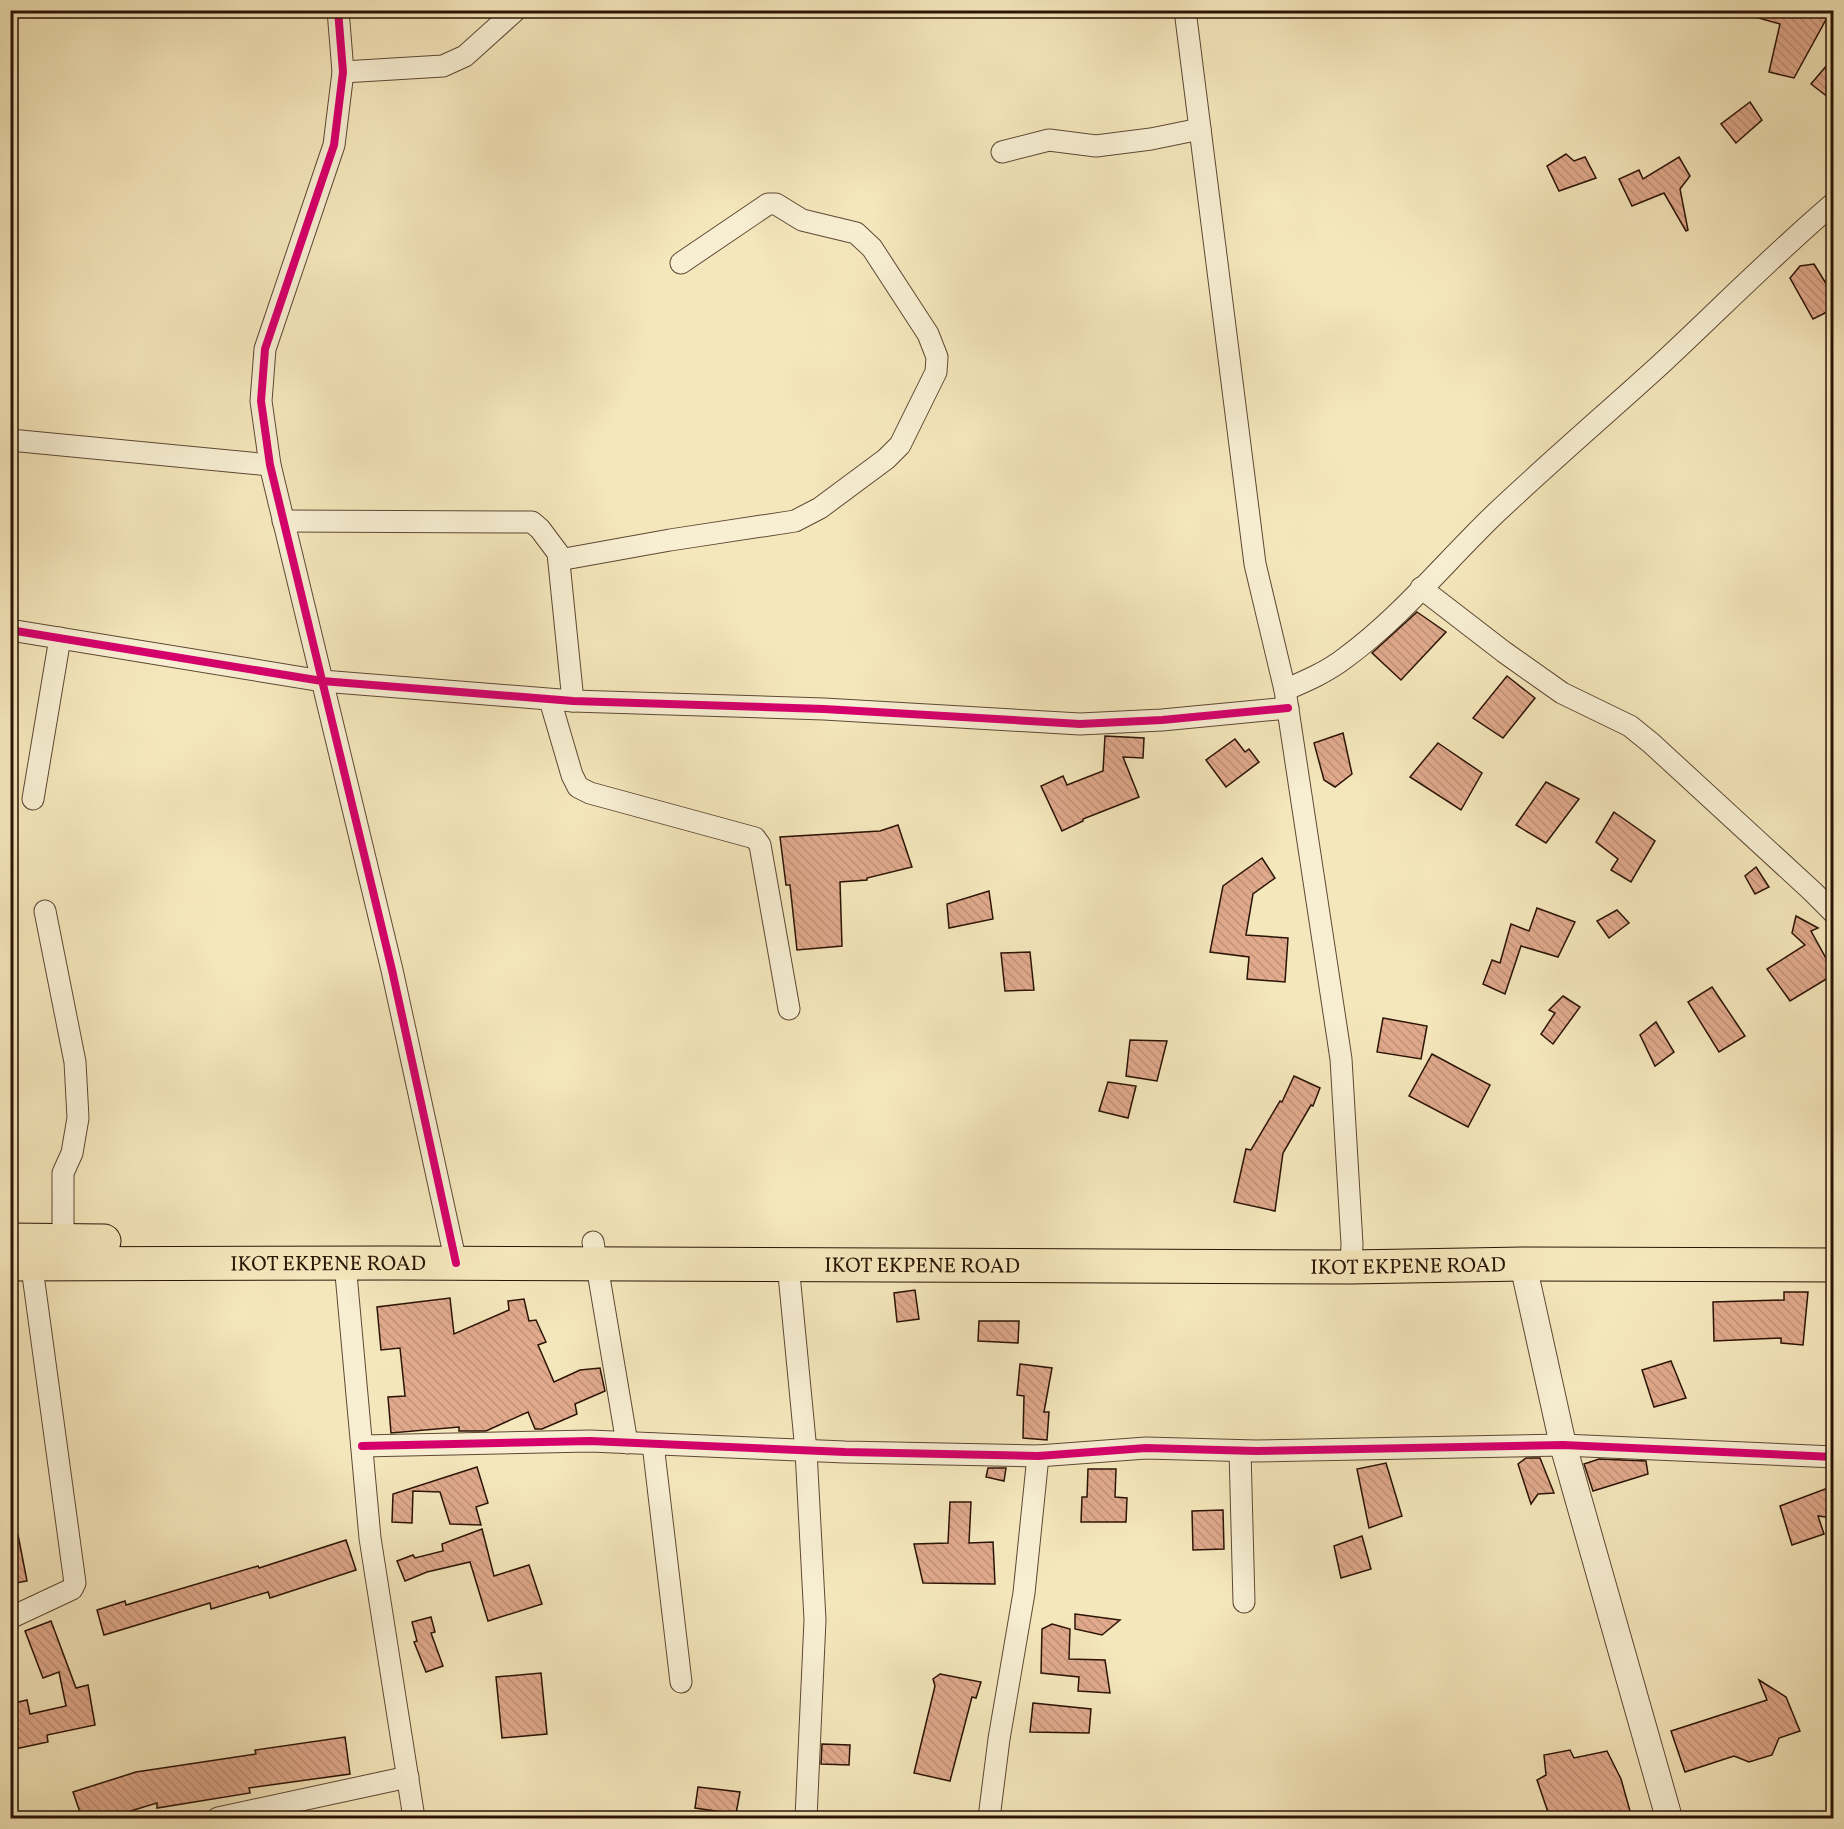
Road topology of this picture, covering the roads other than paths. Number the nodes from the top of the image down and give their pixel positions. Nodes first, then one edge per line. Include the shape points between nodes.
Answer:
1 (338, 10) edge
2 (516, 10) edge
3 (1185, 10) edge
4 (344, 72) junction
5 (1200, 129) junction
6 (1002, 152) dead end
7 (1833, 202) edge
8 (681, 263) dead end
9 (10, 440) edge
10 (270, 465) junction
11 (283, 521) junction
12 (559, 560) junction
13 (1421, 588) junction
14 (10, 630) edge
15 (60, 638) junction
16 (322, 681) junction
17 (550, 699) junction
18 (1286, 699) junction
19 (573, 701) junction
20 (33, 799) dead end
21 (45, 911) dead end
22 (1833, 913) edge
23 (789, 1009) dead end
24 (1833, 1244) edge
25 (34, 1252) edge
26 (453, 1252) junction
27 (595, 1253) junction
28 (1351, 1255) junction
29 (345, 1263) junction
30 (788, 1264) junction
31 (1523, 1264) junction
32 (1833, 1265) edge
33 (627, 1443) junction
34 (654, 1444) junction
35 (1563, 1445) junction
36 (362, 1446) junction
37 (806, 1451) junction
38 (1240, 1451) junction
39 (1038, 1456) junction
40 (1833, 1458) edge
41 (1244, 1602) dead end
42 (10, 1618) edge
43 (681, 1682) dead end
44 (408, 1777) junction
45 (218, 1818) edge
46 (414, 1818) edge
47 (806, 1818) edge
48 (989, 1818) edge
49 (1670, 1818) edge

1 - 4 street
2 - 4 street via 465,56 443,66
3 - 5 street
4 - 10 street via 334,145 266,349 261,400
5 - 6 street via 1096,146 1049,140
5 - 18 street via 1255,564
7 - 13 street via 1545,467
8 - 12 street via 768,204 776,204 802,220 856,233 872,248 928,334 937,357 936,372 900,445 820,508 795,521
9 - 10 street
10 - 11 street
11 - 12 street via 532,522 558,553
11 - 16 street
12 - 19 street
13 - 18 street via 1373,636
13 - 22 street via 1562,693 1630,726 1652,743
14 - 15 street
15 - 16 street
15 - 20 street
16 - 17 street
16 - 26 street via 392,970
17 - 19 street
17 - 23 street via 578,787 754,838 760,845
18 - 19 street via 1162,720 1080,724 824,709
18 - 28 street via 1341,1059
21 - 25 street via 75,1062 78,1118 72,1153
24 - 28 highway, IKOT EKPENE ROAD
25 - 26 highway, IKOT EKPENE ROAD
25 - 29 highway, IKOT EKPENE ROAD
25 - 42 street via 75,1583 72,1589
26 - 27 highway, IKOT EKPENE ROAD
26 - 29 highway, IKOT EKPENE ROAD
27 - 28 highway, IKOT EKPENE ROAD
27 - 30 highway, IKOT EKPENE ROAD
27 - 33 street
28 - 30 highway, IKOT EKPENE ROAD
28 - 31 highway, IKOT EKPENE ROAD
29 - 36 street
30 - 37 street
31 - 32 highway, IKOT EKPENE ROAD
31 - 35 street
33 - 34 street
33 - 36 street
34 - 37 street
34 - 43 street
35 - 38 street
35 - 40 street
35 - 49 street
36 - 44 street via 370,1538
37 - 39 street
37 - 47 street via 815,1620
38 - 39 street via 1146,1448
38 - 41 street
39 - 48 street via 1024,1593
44 - 45 street
44 - 46 street

